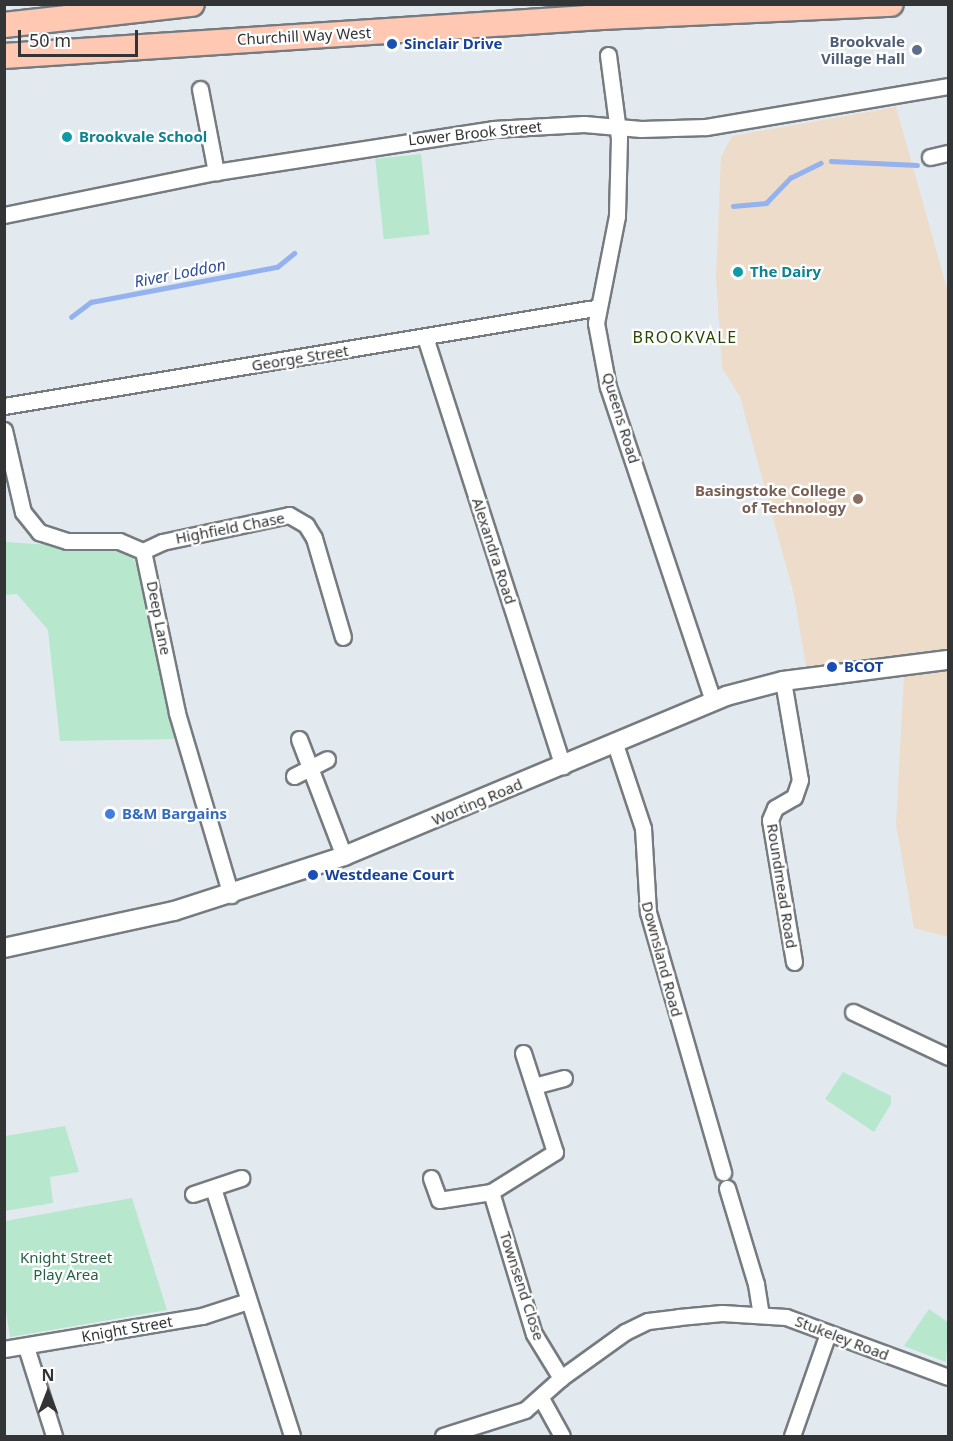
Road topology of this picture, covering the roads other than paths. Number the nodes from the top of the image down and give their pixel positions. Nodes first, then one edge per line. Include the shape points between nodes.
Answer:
1 (192, 4) edge
2 (891, 4) edge
3 (570, 12) edge
4 (537, 13) edge
5 (4, 25) edge
6 (608, 55) dead end
7 (4, 56) edge
8 (948, 86) edge
9 (200, 89) dead end
10 (618, 126) junction
11 (948, 153) edge
12 (930, 157) dead end
13 (216, 172) junction
14 (4, 215) edge
15 (595, 308) junction
16 (425, 337) junction
17 (4, 406) edge
18 (4, 430) edge
19 (143, 551) junction
20 (343, 637) dead end
21 (948, 660) edge
22 (783, 681) junction
23 (713, 701) junction
24 (299, 739) dead end
25 (615, 744) junction
26 (327, 759) dead end
27 (563, 766) junction
28 (311, 768) junction
29 (294, 776) dead end
30 (344, 856) junction
31 (231, 895) junction
32 (4, 948) edge
33 (794, 962) dead end
34 (853, 1012) dead end
35 (523, 1053) dead end
36 (948, 1056) edge
37 (564, 1078) dead end
38 (534, 1086) junction
39 (723, 1172) dead end
40 (241, 1178) dead end
41 (431, 1178) dead end
42 (213, 1188) junction
43 (727, 1188) dead end
44 (491, 1192) junction
45 (193, 1194) dead end
46 (248, 1301) junction
47 (761, 1314) junction
48 (828, 1333) junction
49 (26, 1347) junction
50 (4, 1350) edge
51 (948, 1377) edge
52 (561, 1378) junction
53 (541, 1398) junction
54 (54, 1437) edge
55 (292, 1437) edge
56 (443, 1437) edge
57 (562, 1437) edge
58 (792, 1437) edge

1 - 5 main road
2 - 3 main road, Churchill Way West
3 - 4 main road, Churchill Way West
4 - 7 main road, Churchill Way West
6 - 10 street, Queens Road
8 - 10 street, Lower Brook Street via 705,128
9 - 13 street
10 - 13 street, Lower Brook Street via 493,129
10 - 15 street, Queens Road via 617,216
11 - 12 street
13 - 14 street, Lower Brook Street
15 - 16 street, George Street
15 - 23 street, Queens Road via 608,387
16 - 17 street, George Street
16 - 27 street, Alexandra Road
18 - 19 street via 23,512 39,532 67,541 119,541
19 - 20 street, Highfield Chase via 162,542 289,515 306,525 314,538
19 - 31 street, Deep Lane via 177,713
21 - 22 street, Worting Road
22 - 23 street, Worting Road
22 - 33 street, Roundmead Road via 800,780 794,797 775,808 770,820
23 - 25 street, Worting Road
24 - 28 street
25 - 27 street, Worting Road
25 - 39 street, Downsland Road via 643,828 644,887 651,922
26 - 28 street
27 - 30 street, Worting Road
28 - 29 street
28 - 30 street
30 - 31 street, Worting Road
31 - 32 street, Worting Road via 93,931
34 - 36 street
35 - 38 street
37 - 38 street
38 - 44 street via 555,1152
40 - 42 street
41 - 44 street via 439,1200
42 - 45 street
42 - 46 street
43 - 47 street
44 - 52 street, Townsend Close via 534,1334
46 - 49 street, Knight Street via 202,1316
46 - 55 street
47 - 48 street, Stukeley Road via 799,1320
47 - 52 street, Stukeley Road via 722,1313 648,1321 625,1332
48 - 51 street, Stukeley Road
48 - 58 street
49 - 50 street, Knight Street
49 - 54 street
52 - 53 street, Stukeley Road
53 - 56 street, Stukeley Road via 525,1410
53 - 57 street

